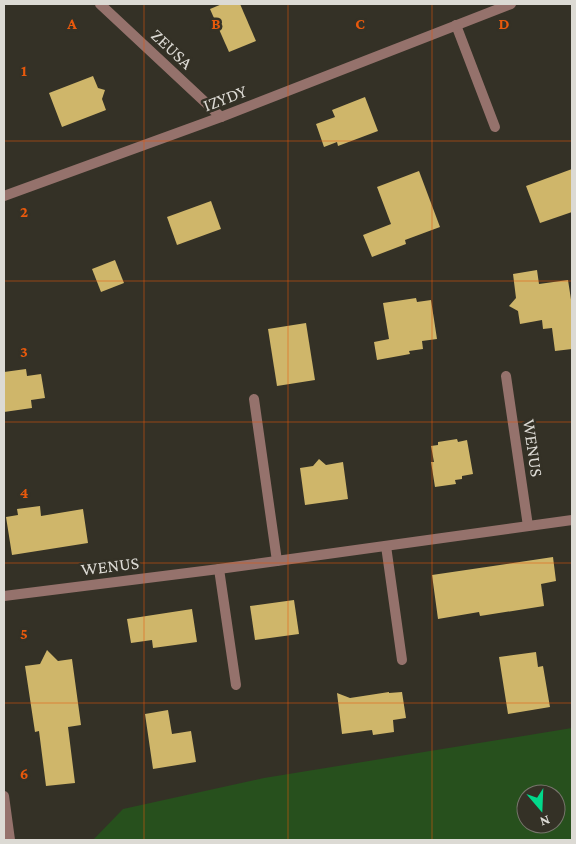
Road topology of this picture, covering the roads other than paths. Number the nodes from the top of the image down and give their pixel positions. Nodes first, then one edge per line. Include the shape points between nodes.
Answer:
1 (100, 4) edge
2 (510, 4) edge
3 (456, 26) junction
4 (221, 118) junction
5 (495, 127) dead end
6 (4, 196) edge
7 (506, 376) dead end
8 (254, 399) dead end
9 (572, 520) edge
10 (528, 526) junction
11 (386, 546) junction
12 (277, 561) junction
13 (219, 569) junction
14 (4, 596) edge
15 (402, 660) dead end
16 (236, 685) dead end
17 (4, 796) edge
18 (10, 840) edge

1 - 4 street, ZEUSA
2 - 3 street, IZYDY
3 - 4 street, IZYDY
3 - 5 street
4 - 6 street, IZYDY
7 - 10 street, WENUS
8 - 12 street
9 - 10 street, WENUS
10 - 11 street, WENUS
11 - 12 street, WENUS
11 - 15 street
12 - 13 street, WENUS
13 - 14 street, WENUS
13 - 16 street
17 - 18 street

